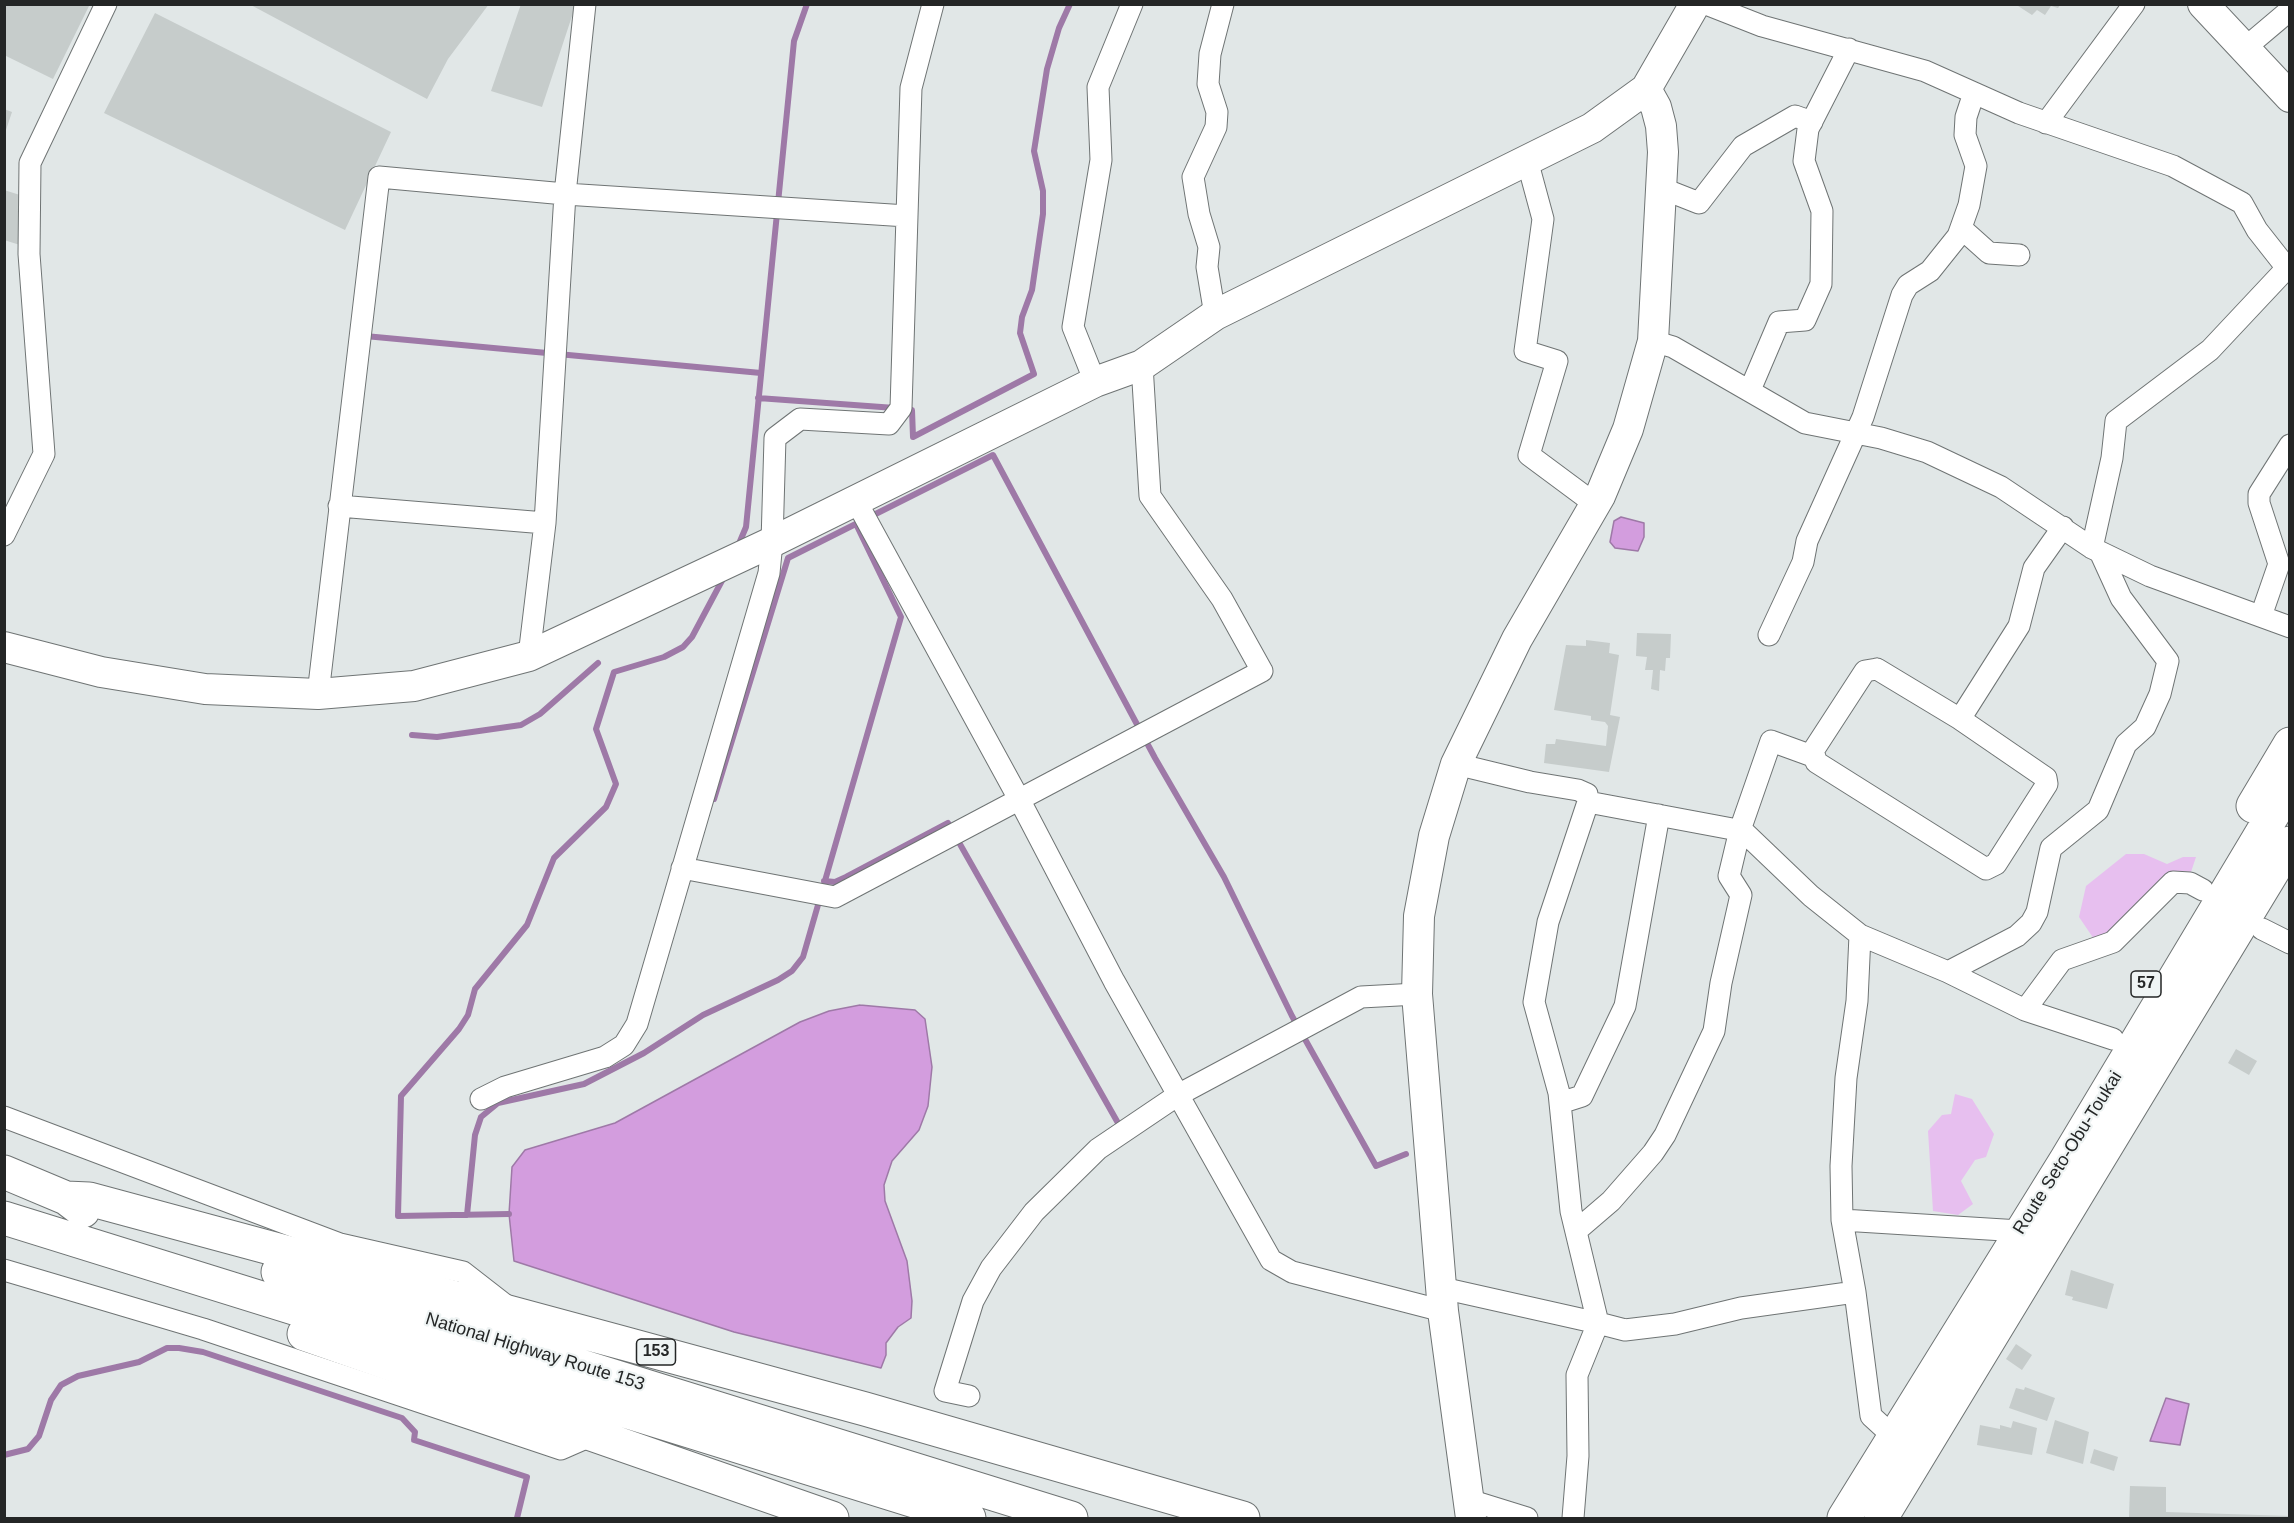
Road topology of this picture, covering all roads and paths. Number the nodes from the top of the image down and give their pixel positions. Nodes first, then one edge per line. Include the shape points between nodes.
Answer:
1 (106, 4) edge
2 (585, 4) edge
3 (933, 4) edge
4 (1132, 4) edge
5 (1222, 4) edge
6 (2134, 4) edge
7 (2203, 4) edge
8 (1694, 6) edge
9 (2289, 10) edge
10 (2245, 48) junction
11 (1849, 49) junction
12 (1646, 88) junction
13 (1974, 93) junction
14 (2289, 97) edge
15 (1812, 122) junction
16 (2046, 123) junction
17 (1527, 160) junction
18 (1661, 188) junction
19 (565, 194) junction
20 (907, 216) junction
21 (1961, 228) junction
22 (2019, 255) dead end
23 (2288, 270) edge
24 (1215, 315) junction
25 (1653, 341) junction
26 (1142, 365) junction
27 (1095, 382) junction
28 (1750, 390) junction
29 (1856, 432) junction
30 (2289, 445) edge
31 (855, 499) junction
32 (1595, 504) junction
33 (339, 506) junction
34 (545, 523) junction
35 (2063, 527) junction
36 (4, 535) edge
37 (772, 542) junction
38 (2096, 550) junction
39 (2262, 616) junction
40 (2289, 627) edge
41 (1769, 634) dead end
42 (4, 647) edge
43 (529, 656) junction
44 (318, 694) junction
45 (1960, 719) junction
46 (2289, 744) edge
47 (1815, 757) junction
48 (1456, 764) junction
49 (2289, 786) edge
50 (1018, 799) junction
51 (1588, 802) junction
52 (1659, 815) junction
53 (1740, 830) junction
54 (2289, 843) edge
55 (682, 868) junction
56 (2289, 884) edge
57 (2203, 890) junction
58 (1860, 935) junction
59 (2276, 936) edge
60 (1948, 972) junction
61 (1417, 994) junction
62 (2025, 1010) junction
63 (2114, 1039) junction
64 (1178, 1095) junction
65 (481, 1099) dead end
66 (1560, 1103) junction
67 (4, 1117) edge
68 (2078, 1167) junction
69 (4, 1172) edge
70 (66, 1198) junction
71 (6, 1219) edge
72 (1842, 1220) junction
73 (1576, 1231) junction
74 (2020, 1231) junction
75 (2032, 1267) junction
76 (4, 1270) edge
77 (1855, 1292) junction
78 (1443, 1300) junction
79 (518, 1314) junction
80 (1598, 1323) junction
81 (969, 1396) dead end
82 (593, 1435) junction
83 (1895, 1438) junction
84 (1470, 1509) edge
85 (795, 1512) edge
86 (832, 1518) edge
87 (969, 1518) edge
88 (1071, 1518) edge
89 (1244, 1518) edge
90 (1527, 1518) edge
91 (1573, 1518) edge
92 (1844, 1518) edge
93 (1881, 1518) edge

1 - 36 street via 30,163 29,254 44,454
2 - 19 street
3 - 20 street via 911,88
4 - 27 street via 1098,87 1101,160 1073,327
5 - 24 street via 1210,54 1208,84 1217,112 1216,127 1193,177 1209,247 1207,267
6 - 16 street
7 - 10 street
8 - 11 street
8 - 12 street
9 - 10 street
10 - 14 street
11 - 13 street via 1924,70
11 - 15 street
12 - 17 street via 1592,128
12 - 18 street via 1661,126
13 - 16 street
13 - 21 street via 1965,135 1976,166
15 - 18 street via 1795,116 1743,146 1699,203
15 - 28 street via 1804,160 1822,211 1821,284 1805,320 1779,322
16 - 23 street via 2173,166 2242,203 2256,230
17 - 24 street
17 - 32 street via 1543,219 1526,351 1557,361 1529,455
18 - 25 street
19 - 20 street
19 - 33 street via 378,177
19 - 34 street
20 - 37 street via 901,408 889,424 800,419 775,438
21 - 22 street via 1989,253
21 - 29 street via 1930,270 1908,285 1902,295
23 - 38 street via 2210,350 2116,421
24 - 26 street
25 - 28 street via 1673,347
25 - 32 street via 1628,429
26 - 27 street
26 - 50 street via 1150,496 1222,599 1262,671
27 - 31 street
28 - 29 street via 1805,423
29 - 35 street via 1927,452 2001,487
29 - 41 street
30 - 39 street via 2259,494 2279,564
31 - 37 street
31 - 50 street
32 - 48 street via 1517,639
33 - 34 street
33 - 44 street
34 - 43 street
35 - 38 street
35 - 45 street via 2034,568 2019,626
37 - 43 street
37 - 55 street via 769,573
38 - 39 street via 2150,576
38 - 60 street via 2121,598 2168,661 2160,694 2145,727 2127,744 2098,810 2051,848 2031,923 2017,936
39 - 40 street
42 - 44 street via 101,672 206,689
43 - 44 street via 414,686
45 - 47 street via 1877,669 1865,671 1813,752
45 - 47 street via 2046,778 2047,784 1996,864 1986,869 1816,762
46 - 57 main road, 57
47 - 53 street via 1771,741
48 - 51 street via 1578,790 1587,794
48 - 61 street via 1434,836 1419,916
49 - 68 main road, Route Seto-Obu-Toukai / 57
50 - 55 street via 835,897
50 - 64 street
51 - 52 street
51 - 66 street via 1548,922 1534,1002
52 - 53 street
52 - 66 street via 1625,1006 1582,1096
53 - 58 street
53 - 73 street via 1728,876 1741,895 1714,1031 1653,1153 1611,1201
54 - 68 main road, Route Seto-Obu-Toukai / 57
55 - 65 street via 637,1024 624,1045 605,1057 505,1087
56 - 59 main road, 57
57 - 62 street via 2190,883 2173,882 2113,942 2062,960
57 - 63 main road, 57
58 - 60 street
58 - 72 street via 1857,1001 1846,1078
59 - 75 main road, 57 via 2085,1218
60 - 62 street
61 - 64 street via 1361,997
61 - 78 street
62 - 63 street
63 - 74 main road, 57 via 2044,1153 2022,1201
64 - 78 street via 1271,1260 1281,1268
64 - 81 street via 1098,1149 1034,1212 991,1268 973,1301 945,1391
66 - 73 street
67 - 79 street via 340,1244 463,1272
68 - 74 main road, Route Seto-Obu-Toukai / 57
68 - 75 main road, Route Seto-Obu-Toukai / 57
69 - 70 main road, National Highway Route 153 / 153
70 - 79 main road, 153 via 89,1199
70 - 88 main road, National Highway Route 153 / 153 via 82,1211
71 - 82 main road via 53,1246
71 - 87 main road, National Highway Route 153
72 - 74 street
72 - 77 street
73 - 80 street
74 - 83 main road, Route Seto-Obu-Toukai / 57
75 - 93 main road, Route Seto-Obu-Toukai / 57
76 - 82 street via 203,1329 561,1449
77 - 80 street via 1740,1308 1675,1324 1625,1330
77 - 83 street via 1870,1416
78 - 80 street
78 - 84 street
79 - 89 main road, 153
80 - 91 street via 1577,1375 1578,1456
82 - 85 main road
83 - 92 main road, Route Seto-Obu-Toukai / 57
84 - 90 street
85 - 86 main road

